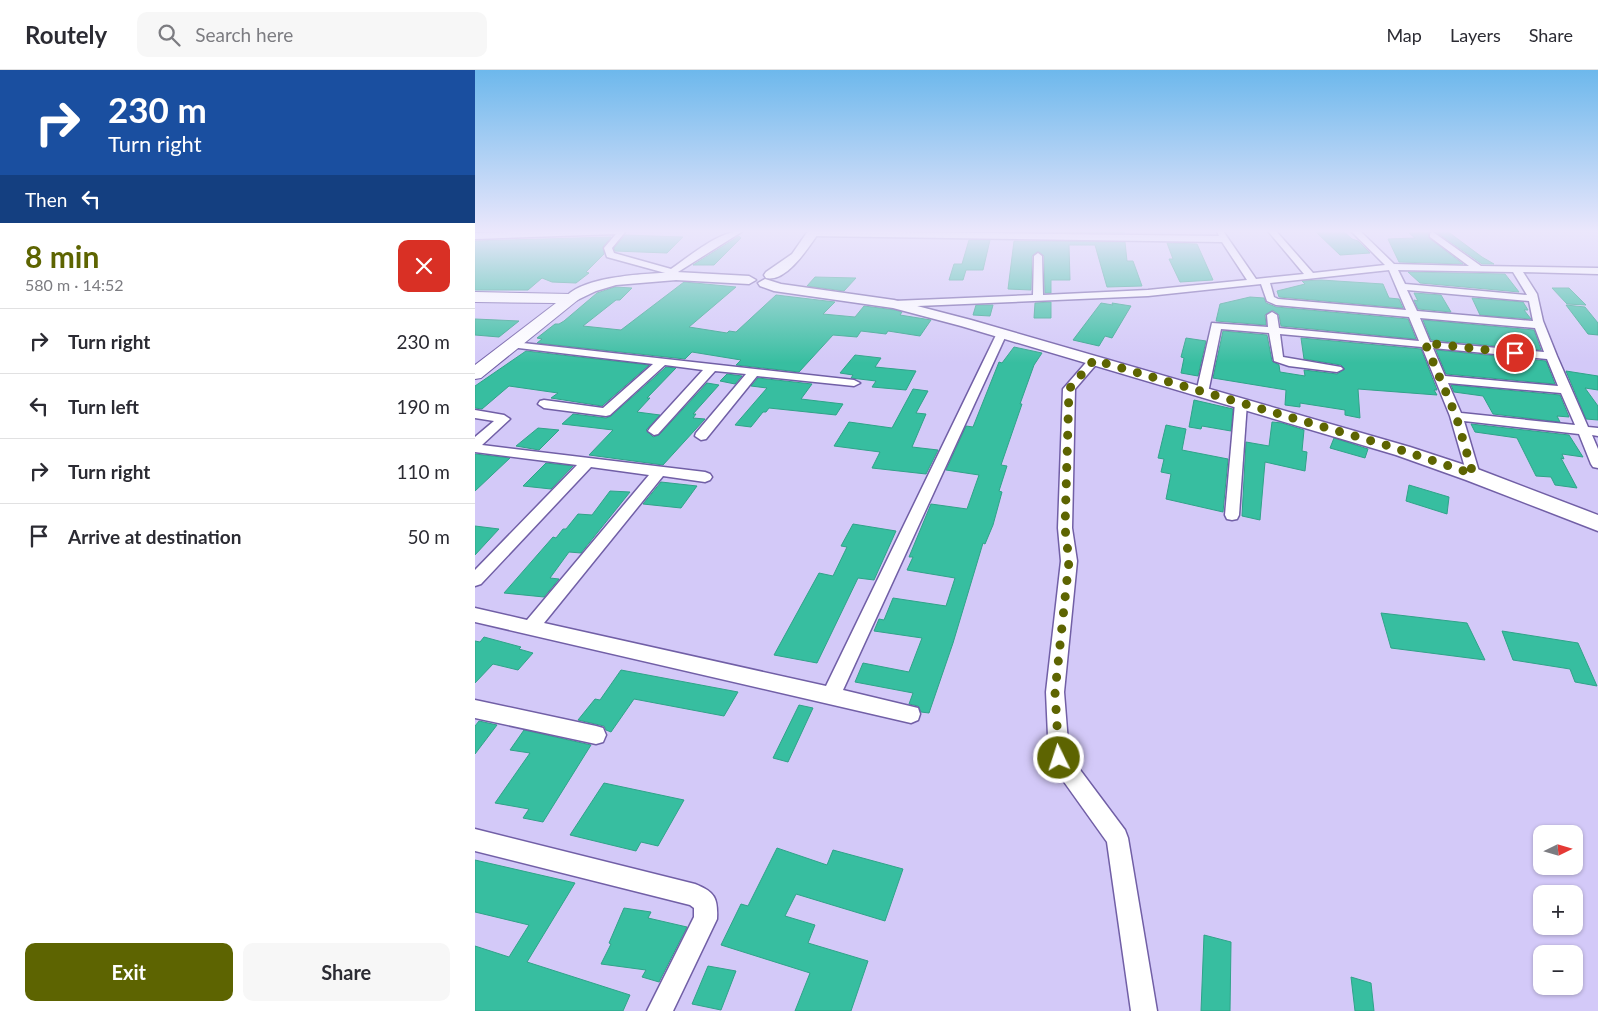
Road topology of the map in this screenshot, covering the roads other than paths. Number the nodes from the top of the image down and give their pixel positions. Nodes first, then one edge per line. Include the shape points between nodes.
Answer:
1 (667, 275) edge
2 (687, 275) edge
3 (770, 275) edge
4 (1037, 275) edge
5 (1248, 275) edge
6 (1321, 275) edge
7 (1396, 275) edge
8 (1520, 275) edge
9 (1311, 276) joint
10 (762, 280) junction
11 (1265, 282) junction
12 (1254, 283) junction
13 (1401, 287) junction
14 (475, 297) edge
15 (1038, 298) junction
16 (1533, 298) junction
17 (571, 299) junction
18 (894, 304) junction
19 (1413, 314) junction
20 (1272, 315) dead end
21 (1540, 325) junction
22 (1274, 330) junction
23 (1002, 333) junction
24 (1425, 343) junction
25 (514, 345) junction
26 (1551, 356) junction
27 (1094, 360) junction
28 (662, 362) junction
29 (712, 367) junction
30 (1337, 369) dead end
31 (754, 372) junction
32 (475, 374) edge
33 (1441, 379) junction
34 (854, 383) dead end
35 (1566, 390) junction
36 (1203, 393) junction
37 (544, 404) dead end
38 (1241, 404) junction
39 (475, 414) edge
40 (1456, 416) junction
41 (1583, 430) junction
42 (654, 431) dead end
43 (1598, 432) edge
44 (701, 436) dead end
45 (475, 444) edge
46 (475, 448) edge
47 (587, 463) junction
48 (1598, 464) edge
49 (659, 472) junction
50 (1473, 474) junction
51 (705, 477) dead end
52 (1232, 515) dead end
53 (1598, 523) edge
54 (475, 580) edge
55 (475, 615) edge
56 (531, 628) junction
57 (831, 695) junction
58 (475, 708) edge
59 (911, 714) dead end
60 (596, 736) dead end
61 (475, 840) edge
62 (660, 1011) edge
63 (1144, 1011) edge

1 - 17 main road via 603,283
2 - 10 main road
3 - 10 main road
4 - 15 street
5 - 12 street
6 - 9 street
7 - 13 street
8 - 16 street
9 - 11 street
10 - 18 main road via 779,288
11 - 12 street
11 - 19 street via 1270,299 1275,302
12 - 15 street via 1148,293
13 - 16 street
13 - 19 street
14 - 17 main road
15 - 18 street
16 - 21 street
17 - 25 main road
18 - 23 main road
19 - 21 street
19 - 24 street
20 - 22 street
21 - 26 street
22 - 24 street
22 - 30 street via 1278,359
22 - 36 street via 1214,327
23 - 27 main road
23 - 57 street
24 - 26 street
24 - 33 street
25 - 28 street
25 - 32 main road
26 - 35 street
27 - 36 main road
27 - 63 street via 1069,389 1065,528 1069,561 1055,692 1059,758 1117,838
28 - 29 street
28 - 37 street via 606,412
29 - 31 street
29 - 42 street
31 - 34 street
31 - 44 street
33 - 35 street
33 - 40 street
35 - 41 street
36 - 38 main road
38 - 50 main road
38 - 52 street
39 - 45 street via 504,419
40 - 41 street
40 - 50 street
41 - 43 street
41 - 48 street
46 - 47 street
47 - 49 street
47 - 54 street
49 - 51 street
49 - 56 street
50 - 53 main road
55 - 56 street
56 - 57 street
57 - 59 street
58 - 60 street
61 - 62 street via 695,895 706,903 705,919

